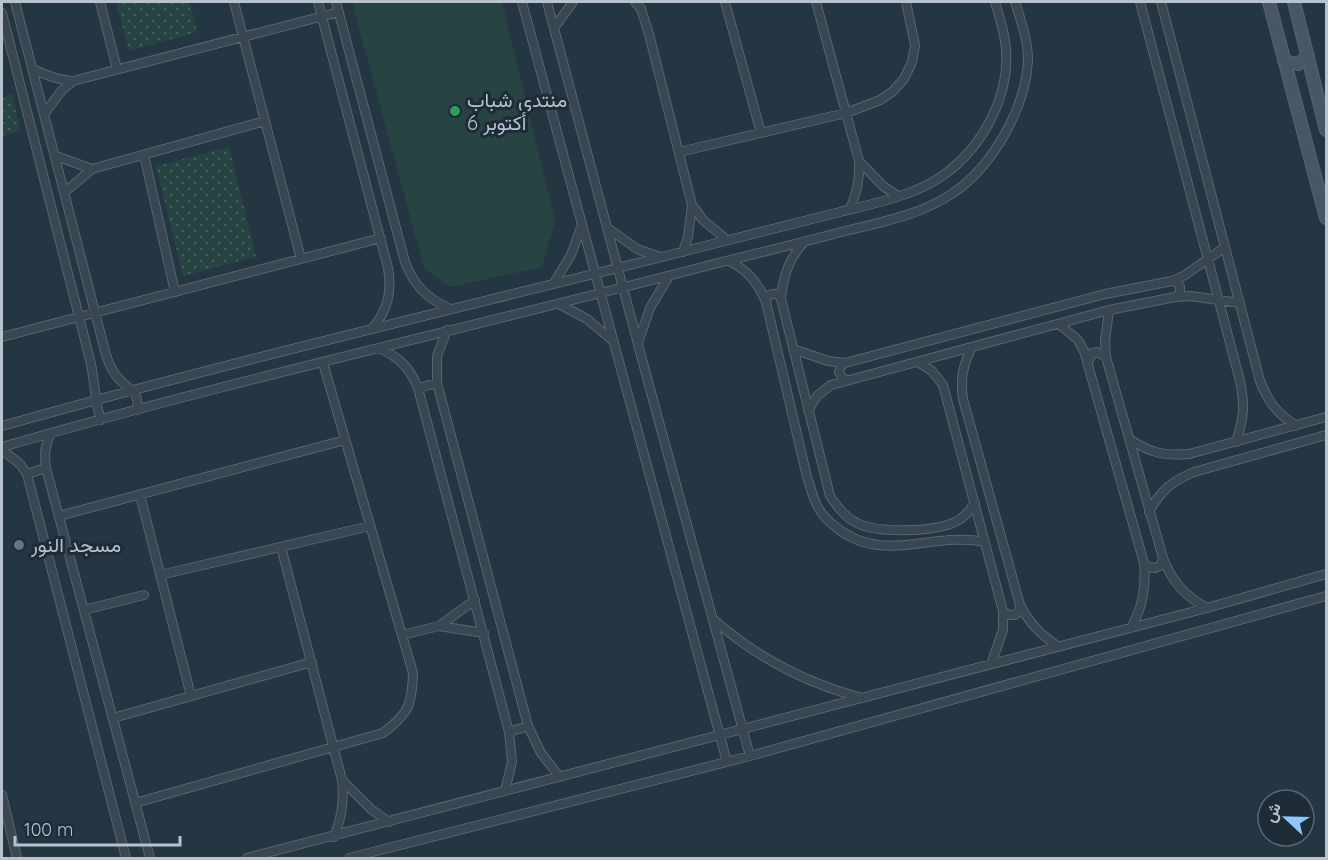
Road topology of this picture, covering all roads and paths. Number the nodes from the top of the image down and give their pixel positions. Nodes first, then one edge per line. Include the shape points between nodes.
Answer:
1 (15, 2) edge
2 (100, 2) edge
3 (234, 2) edge
4 (318, 2) edge
5 (336, 2) edge
6 (522, 2) edge
7 (547, 2) edge
8 (573, 2) edge
9 (635, 2) edge
10 (725, 2) edge
11 (816, 2) edge
12 (906, 2) edge
13 (995, 2) edge
14 (1015, 2) edge
15 (1140, 2) edge
16 (1161, 2) edge
17 (1269, 2) edge
18 (1294, 2) edge
19 (642, 5) edge
20 (339, 12) junction
21 (2, 13) edge
22 (322, 16) junction
23 (554, 28) junction
24 (243, 37) junction
25 (1308, 56) junction
26 (1284, 61) junction
27 (33, 69) junction
28 (117, 69) junction
29 (73, 81) junction
30 (1319, 99) junction
31 (1298, 108) junction
32 (45, 113) junction
33 (846, 113) junction
34 (265, 122) junction
35 (1326, 130) edge
36 (761, 133) junction
37 (679, 152) junction
38 (144, 155) junction
39 (56, 156) junction
40 (859, 161) junction
41 (92, 169) junction
42 (65, 192) junction
43 (898, 196) junction
44 (692, 205) junction
45 (850, 209) junction
46 (1326, 218) edge
47 (582, 224) junction
48 (609, 229) junction
49 (381, 238) junction
50 (727, 240) junction
51 (805, 242) junction
52 (1225, 247) junction
53 (683, 252) junction
54 (661, 257) junction
55 (301, 259) junction
56 (1208, 259) junction
57 (728, 261) junction
58 (618, 268) junction
59 (595, 274) junction
60 (669, 276) junction
61 (1172, 281) junction
62 (554, 283) junction
63 (623, 288) junction
64 (175, 292) junction
65 (600, 294) junction
66 (1175, 297) junction
67 (781, 298) junction
68 (1220, 301) junction
69 (766, 302) junction
70 (559, 303) junction
71 (1239, 303) junction
72 (449, 308) junction
73 (1109, 310) junction
74 (95, 313) junction
75 (79, 317) junction
76 (1059, 324) junction
77 (371, 329) junction
78 (447, 330) junction
79 (2, 337) edge
80 (612, 340) junction
81 (638, 344) junction
82 (972, 347) junction
83 (380, 348) junction
84 (793, 349) junction
85 (1106, 357) junction
86 (918, 362) junction
87 (323, 363) junction
88 (845, 363) junction
89 (1088, 363) junction
90 (847, 380) junction
91 (437, 383) junction
92 (418, 388) junction
93 (133, 390) junction
94 (963, 399) junction
95 (96, 400) junction
96 (948, 401) junction
97 (137, 410) junction
98 (808, 411) junction
99 (1326, 417) edge
100 (101, 420) junction
101 (1306, 423) junction
102 (2, 426) edge
103 (1296, 426) junction
104 (51, 433) junction
105 (1326, 435) edge
106 (1129, 439) junction
107 (1309, 439) junction
108 (345, 440) junction
109 (1236, 442) junction
110 (2, 449) edge
111 (1189, 454) junction
112 (46, 468) junction
113 (1194, 472) junction
114 (27, 474) junction
115 (140, 495) junction
116 (975, 503) junction
117 (1149, 512) junction
118 (59, 516) junction
119 (370, 526) junction
120 (932, 527) junction
121 (933, 541) junction
122 (985, 542) junction
123 (281, 546) junction
124 (1163, 558) junction
125 (1144, 563) junction
126 (1326, 574) edge
127 (160, 575) junction
128 (144, 595) dead end
129 (1326, 596) edge
130 (475, 600) junction
131 (1020, 605) junction
132 (1207, 608) junction
133 (84, 610) junction
134 (1004, 611) junction
135 (712, 618) junction
136 (439, 626) junction
137 (1131, 628) junction
138 (484, 633) junction
139 (402, 635) junction
140 (1059, 647) junction
141 (312, 662) junction
142 (991, 664) junction
143 (191, 696) junction
144 (862, 698) junction
145 (113, 718) junction
146 (528, 726) junction
147 (743, 729) junction
148 (509, 732) junction
149 (720, 735) junction
150 (334, 747) junction
151 (750, 756) junction
152 (727, 762) junction
153 (559, 776) junction
154 (342, 780) junction
155 (505, 791) junction
156 (2, 795) edge
157 (135, 803) junction
158 (389, 822) junction
159 (334, 837) junction
160 (17, 858) edge
161 (126, 858) edge
162 (150, 858) edge
163 (247, 858) edge
164 (349, 858) edge

1 - 27 street
2 - 28 street
3 - 24 street
4 - 22 street
5 - 20 street
6 - 47 street
7 - 23 street
8 - 23 street
9 - 19 street
10 - 36 street
11 - 33 street
12 - 33 street via 915,45 904,79 880,100
13 - 43 street via 1006,44 1006,69 992,118 963,160 943,176
14 - 51 street via 1026,37 1026,76 1005,134 974,176 929,207
15 - 56 street
16 - 52 street
17 - 26 main road
18 - 25 main road
19 - 37 street
20 - 22 street
20 - 72 street via 405,262 421,291
21 - 75 street
22 - 24 street
22 - 49 street
23 - 48 street
24 - 28 street
24 - 34 street
25 - 26 main road via 1298,64
25 - 30 main road
26 - 31 main road
27 - 29 street via 45,76
27 - 32 street
28 - 29 street
29 - 32 street
30 - 31 main road via 1308,96
30 - 35 main road
31 - 46 main road
32 - 39 street
33 - 36 street
33 - 40 street
34 - 38 street
34 - 55 street
36 - 37 street
37 - 44 street
38 - 41 street
38 - 64 street
39 - 41 street
39 - 42 street
40 - 43 street
40 - 45 street via 857,194
41 - 42 street
42 - 74 street
43 - 45 street
44 - 50 street
44 - 53 street
45 - 50 street
47 - 59 street
47 - 62 street via 571,255
48 - 54 street via 637,249
48 - 58 street
49 - 55 street
49 - 77 street via 391,285 382,317
50 - 53 street
51 - 57 street
51 - 67 street via 787,267
52 - 56 street
52 - 71 street
53 - 54 street
54 - 58 street
55 - 64 street
56 - 61 street
56 - 68 street
57 - 60 street
57 - 69 street via 752,277
58 - 59 street
58 - 63 street
59 - 62 street
59 - 65 street
60 - 63 street
60 - 81 street via 650,308
61 - 66 street via 1180,287
61 - 88 street via 1105,294
62 - 72 street
63 - 65 street
63 - 81 street
64 - 74 street
65 - 70 street
65 - 80 street
66 - 68 street
66 - 73 street
67 - 69 street via 772,294
67 - 84 street
68 - 71 street
68 - 109 street via 1244,401 1243,422
69 - 121 street via 816,504 830,523 848,537 869,545
70 - 78 street
70 - 80 street
71 - 103 street via 1267,399
72 - 77 street
73 - 76 street
73 - 85 street
74 - 75 street
74 - 93 street via 111,369
75 - 79 street
75 - 95 street
76 - 82 street
76 - 89 street via 1078,340
77 - 93 street
78 - 83 street
78 - 91 street via 437,356
80 - 149 street
81 - 135 street
82 - 86 street
82 - 94 street via 964,363
83 - 87 street
83 - 92 street via 404,363
84 - 88 street
84 - 98 street
85 - 89 street via 1092,353
85 - 106 street
86 - 90 street
86 - 96 street via 938,378
87 - 97 street
87 - 108 street
88 - 90 street via 839,372
89 - 125 street
90 - 98 street via 831,385 817,396
91 - 92 street
91 - 146 street
92 - 130 street
93 - 95 street
93 - 97 street via 138,399
94 - 96 street via 955,393
94 - 131 street
95 - 100 street
95 - 102 street
96 - 116 street
97 - 100 street
98 - 120 street via 827,487 840,511 873,530
99 - 101 street
100 - 104 street
101 - 103 street
101 - 107 street via 1314,429
103 - 109 street
104 - 110 street
104 - 112 street via 46,443
105 - 107 street
106 - 111 street via 1147,450
106 - 117 street
107 - 113 street
108 - 115 street
108 - 119 street
109 - 111 street
110 - 114 street
111 - 113 street via 1186,464
112 - 114 street
112 - 118 street
113 - 117 street via 1174,481
114 - 161 street
115 - 118 street
115 - 127 street
116 - 120 street via 957,521
116 - 122 street
117 - 124 street
118 - 133 street
119 - 123 street
119 - 139 street
120 - 121 street via 940,531
121 - 122 street
122 - 134 street
123 - 127 street
123 - 141 street
124 - 125 street via 1155,568
124 - 132 street via 1179,589
125 - 137 street via 1144,597
126 - 132 street
127 - 143 street
128 - 133 street
129 - 151 street
130 - 136 street
130 - 138 street
131 - 134 street via 1015,615
131 - 140 street via 1029,622
132 - 137 street
133 - 145 street
134 - 142 street via 1003,630
135 - 144 street via 757,653 790,672
135 - 147 street
136 - 138 street
136 - 139 street
137 - 140 street
138 - 148 street
139 - 150 street via 413,673 412,697 402,719 383,734
140 - 142 street
141 - 143 street
141 - 150 street
142 - 144 street
143 - 145 street
144 - 147 street
145 - 157 street
146 - 148 street
146 - 153 street via 541,753
147 - 149 street
147 - 151 street
148 - 155 street via 512,762
149 - 152 street
149 - 153 street
150 - 154 street
150 - 157 street
151 - 152 street
152 - 164 street
153 - 155 street
154 - 158 street
154 - 159 street via 344,799
155 - 158 street
156 - 160 street
157 - 162 street
158 - 159 street
159 - 163 street

